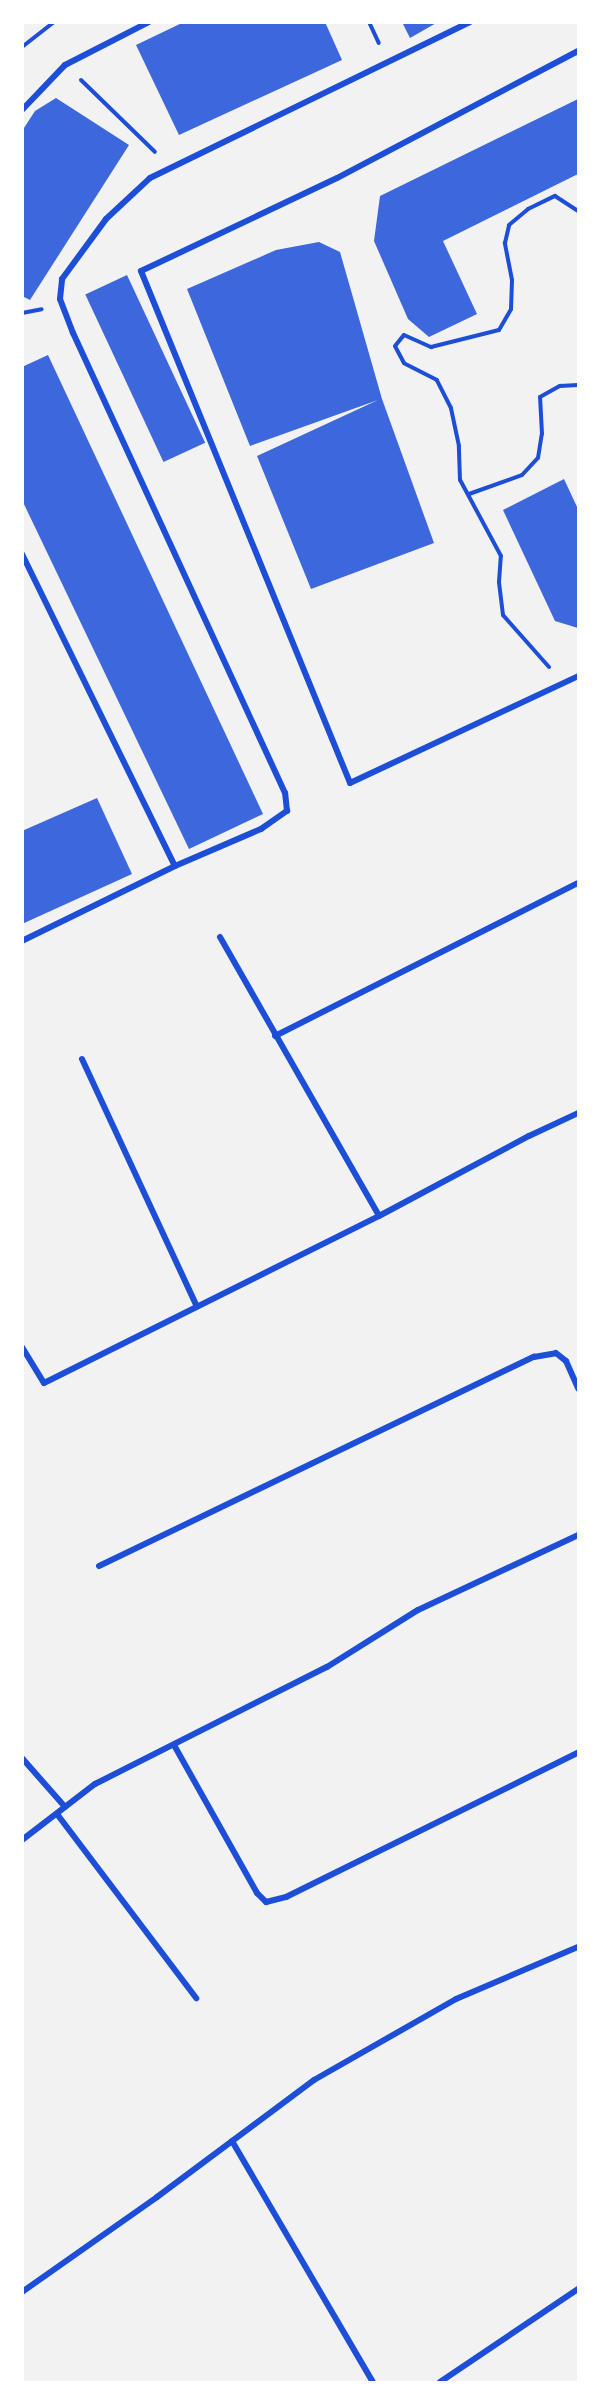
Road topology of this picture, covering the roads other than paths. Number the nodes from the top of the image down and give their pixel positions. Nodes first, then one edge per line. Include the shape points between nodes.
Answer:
1 (149, 22) edge
2 (470, 22) edge
3 (579, 51) edge
4 (22, 110) edge
5 (22, 554) edge
6 (579, 676) edge
7 (175, 866) junction
8 (579, 883) edge
9 (220, 937) dead end
10 (22, 941) edge
11 (275, 1036) junction
12 (81, 1059) dead end
13 (579, 1113) edge
14 (379, 1216) junction
15 (197, 1307) junction
16 (22, 1347) edge
17 (579, 1388) edge
18 (579, 1535) edge
19 (99, 1566) dead end
20 (174, 1745) junction
21 (579, 1753) edge
22 (22, 1758) edge
23 (65, 1808) junction
24 (57, 1814) junction
25 (22, 1840) edge
26 (579, 1947) edge
27 (196, 1998) dead end
28 (232, 2141) junction
29 (579, 2289) edge
30 (22, 2292) edge
31 (373, 2382) edge
32 (440, 2382) edge

1 - 4 street via 65,65
2 - 7 street via 150,178 106,219 62,279 60,299 87,365 285,793 287,811 261,829
3 - 6 street via 337,178 141,270 350,783
5 - 7 street
7 - 10 street
8 - 11 street
9 - 11 street
11 - 14 street
12 - 15 street
13 - 14 street
14 - 15 street
15 - 16 street via 44,1383
17 - 19 street via 566,1361 556,1353 534,1357
18 - 20 street via 418,1610 327,1667
20 - 21 street via 257,1893 266,1902 286,1897
20 - 23 street via 95,1784
22 - 23 street
23 - 24 street
24 - 25 street
24 - 27 street
26 - 28 street via 446,2005 314,2080
28 - 30 street
28 - 31 street
29 - 32 street

